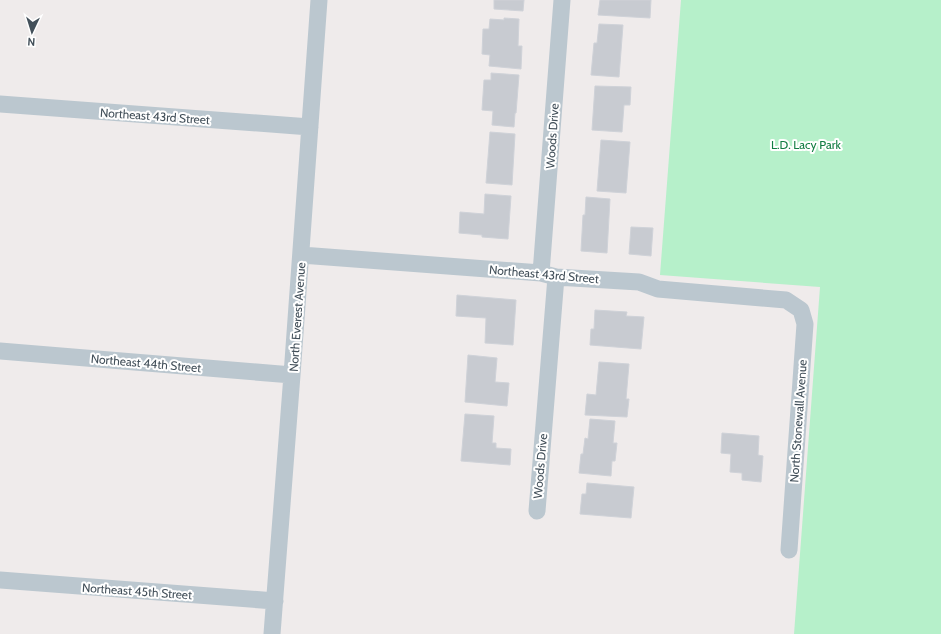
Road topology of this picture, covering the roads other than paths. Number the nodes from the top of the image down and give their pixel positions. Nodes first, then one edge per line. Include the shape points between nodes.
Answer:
1 (319, 0) edge
2 (562, 0) edge
3 (0, 104) edge
4 (310, 127) junction
5 (301, 255) junction
6 (549, 275) junction
7 (786, 300) joint
8 (0, 351) edge
9 (292, 375) junction
10 (537, 511) dead end
11 (789, 550) dead end
12 (0, 580) edge
13 (275, 601) junction
14 (272, 634) edge

1 - 4 street, North Everest Avenue
2 - 6 street, Woods Drive
3 - 4 street, Northeast 43rd Street
4 - 5 street, North Everest Avenue
5 - 6 street, Northeast 43rd Street
5 - 9 street, North Everest Avenue
6 - 7 street, Northeast 43rd Street via 639,282 658,289
6 - 10 street, Woods Drive
7 - 11 street, North Stonewall Avenue via 801,310 805,324
8 - 9 street, Northeast 44th Street
9 - 13 street, North Everest Avenue
12 - 13 street, Northeast 45th Street
13 - 14 street, North Everest Avenue

